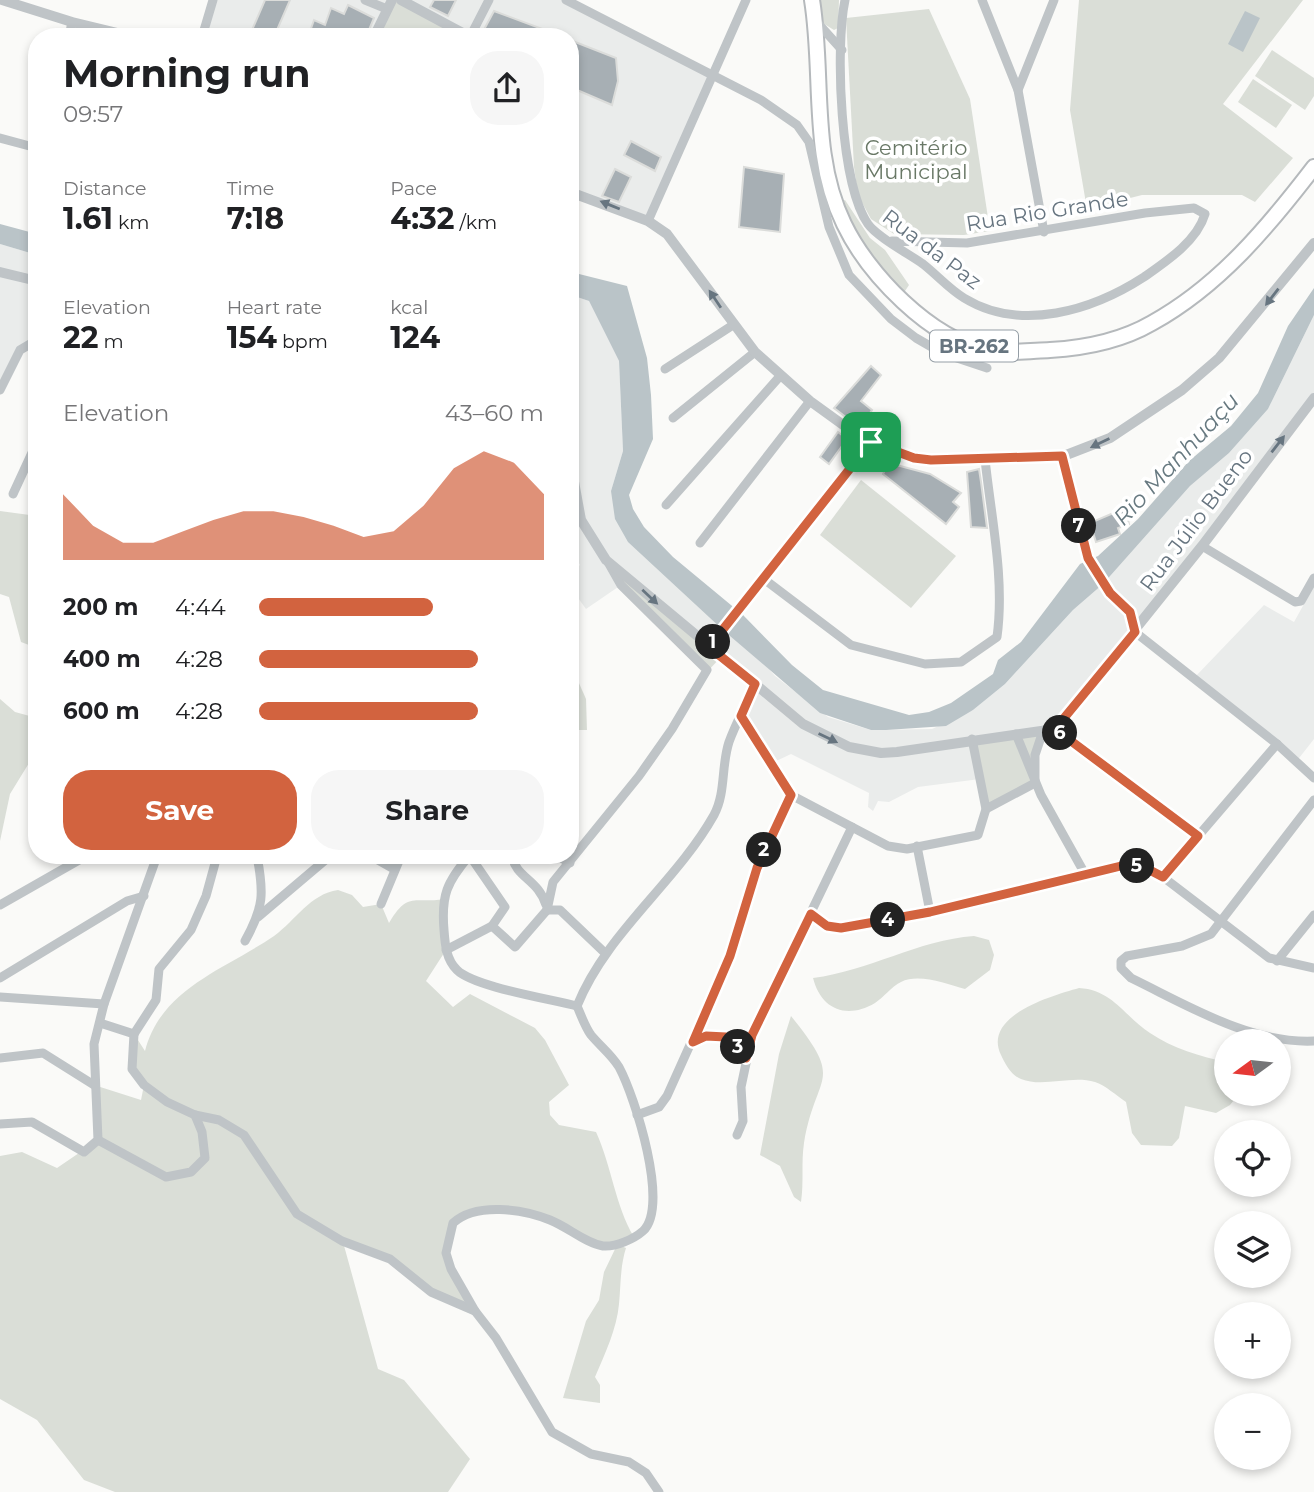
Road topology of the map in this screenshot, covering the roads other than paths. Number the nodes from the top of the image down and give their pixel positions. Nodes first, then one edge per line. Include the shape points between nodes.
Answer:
1 (2, 0) edge
2 (213, 0) edge
3 (365, 0) edge
4 (401, 0) edge
5 (489, 0) edge
6 (566, 0) edge
7 (746, 0) edge
8 (812, 0) edge
9 (845, 0) edge
10 (982, 0) edge
11 (1054, 0) edge
12 (390, 4) edge
13 (815, 19) junction
14 (72, 22) junction
15 (71, 28) edge
16 (97, 28) edge
17 (205, 28) edge
18 (378, 28) edge
19 (455, 28) edge
20 (474, 28) edge
21 (842, 50) junction
22 (713, 77) junction
23 (839, 90) junction
24 (1018, 90) junction
25 (821, 91) junction
26 (0, 138) edge
27 (28, 146) edge
28 (1314, 167) edge
29 (827, 194) junction
30 (579, 195) edge
31 (1205, 214) joint
32 (648, 221) junction
33 (1044, 232) junction
34 (892, 242) junction
35 (1314, 243) edge
36 (0, 272) edge
37 (28, 279) edge
38 (733, 325) junction
39 (28, 346) edge
40 (755, 352) junction
41 (665, 369) dead end
42 (987, 369) dead end
43 (781, 375) junction
44 (0, 390) edge
45 (1314, 398) edge
46 (810, 401) junction
47 (673, 418) dead end
48 (871, 442) junction
49 (1062, 456) junction
50 (985, 459) junction
51 (28, 462) edge
52 (13, 494) dead end
53 (666, 505) dead end
54 (579, 509) edge
55 (700, 543) dead end
56 (1202, 546) junction
57 (606, 559) junction
58 (1314, 578) edge
59 (764, 579) junction
60 (1135, 632) junction
61 (709, 647) junction
62 (755, 684) junction
63 (741, 716) junction
64 (1049, 730) junction
65 (1016, 734) junction
66 (972, 739) junction
67 (1277, 744) junction
68 (1314, 778) edge
69 (1035, 783) junction
70 (791, 795) junction
71 (1314, 800) edge
72 (986, 809) junction
73 (852, 827) junction
74 (1198, 836) junction
75 (917, 846) junction
76 (579, 852) edge
77 (72, 864) edge
78 (154, 864) edge
79 (215, 864) edge
80 (258, 864) edge
81 (321, 864) edge
82 (385, 864) edge
83 (397, 864) edge
84 (462, 864) edge
85 (475, 864) edge
86 (516, 864) edge
87 (569, 864) edge
88 (394, 869) junction
89 (1085, 874) junction
90 (1163, 877) junction
91 (144, 896) junction
92 (382, 904) dead end
93 (0, 905) edge
94 (547, 910) junction
95 (930, 912) junction
96 (811, 914) junction
97 (1314, 915) edge
98 (258, 917) junction
99 (1221, 923) junction
100 (492, 926) junction
101 (246, 940) dead end
102 (446, 950) junction
103 (605, 953) junction
104 (1314, 960) edge
105 (1277, 961) junction
106 (1293, 964) junction
107 (1314, 968) edge
108 (0, 978) edge
109 (0, 997) edge
110 (104, 1004) junction
111 (577, 1006) junction
112 (100, 1023) junction
113 (134, 1034) junction
114 (1314, 1041) edge
115 (693, 1042) junction
116 (0, 1058) edge
117 (746, 1058) junction
118 (94, 1085) junction
119 (195, 1115) junction
120 (637, 1115) junction
121 (0, 1124) edge
122 (737, 1135) dead end
123 (98, 1140) junction
124 (475, 1311) junction
125 (659, 1492) edge

1 - 14 street
2 - 17 street
3 - 12 street
4 - 19 street
5 - 20 street
6 - 22 street
7 - 22 street
8 - 13 highway, BR-262
9 - 21 street, Rua da Paz
10 - 24 street
11 - 24 street
12 - 18 street
13 - 21 street
13 - 25 highway, BR-262
14 - 15 street
14 - 16 street
21 - 23 street, Rua da Paz
22 - 29 street via 761,100 797,125 809,142
22 - 32 street
23 - 25 street
23 - 34 street, Rua da Paz via 855,200 869,226
24 - 33 street
25 - 29 highway, BR-262
26 - 27 street
28 - 29 highway, BR-262 via 1244,252 1186,300 1132,332 1065,349 987,350 934,327 888,287 860,252
29 - 42 street via 837,250 849,275 867,295 916,338
32 -> 30 street
31 - 33 street, Rua Rio Grande via 1194,208 1145,213
31 - 34 street, Rua da Paz via 1198,232 1122,291 1067,312 1041,315 987,309 963,298
38 -> 32 street via 680,248
33 - 34 street, Rua Rio Grande via 967,243
35 -> 49 street via 1262,309 1182,390 1110,438
36 - 37 street
38 - 40 street
38 - 41 street
39 - 44 street via 20,350
40 - 43 street
40 - 47 street
43 - 46 street
43 - 53 street
56 -> 45 street, Rua Júlio Bueno
46 - 48 street
46 - 55 street
48 - 50 street via 914,458
48 - 59 street
49 - 50 street
49 - 60 street via 1088,558 1110,593 1130,612
50 - 59 street via 998,564 997,638 961,662 925,664 851,645
51 - 52 street
54 - 57 street
56 - 58 street via 1295,602 1301,601
56 - 60 street, Rua Júlio Bueno
57 -> 61 street
57 - 76 street via 621,584 707,670 639,776
59 - 61 street
60 - 64 street, Rua Júlio Bueno
60 - 67 street
61 - 62 street
62 - 63 street
62 -> 66 street via 815,732 865,751 897,752
63 - 70 street
63 - 103 street via 729,742 715,814 671,876
64 - 65 street
64 - 69 street via 1035,755
64 - 74 street
65 - 66 street
65 - 69 street
66 - 72 street
67 - 68 street
67 - 74 street
69 - 72 street
69 - 89 street
70 - 73 street
70 - 115 street via 757,868 730,956
71 - 99 street
72 - 75 street via 978,835
73 - 75 street via 888,846
73 - 96 street
74 - 90 street
75 - 95 street
77 - 93 street
78 - 91 street
79 - 113 street via 191,930 159,969 156,1000
80 - 98 street via 263,898
81 - 98 street
82 - 88 street
83 - 88 street
84 - 102 street via 447,883
85 - 100 street via 505,907
86 - 94 street via 541,889
87 - 94 street via 553,882
88 - 92 street
89 - 90 street via 1142,866
89 - 95 street
90 - 99 street
91 - 108 street via 127,901
91 - 110 street
94 - 100 street via 515,947
94 - 103 street via 560,910
95 - 96 street via 841,928 827,926
96 - 117 street via 752,1035
97 - 105 street
98 - 101 street
99 - 105 street
99 - 114 street via 1198,942 1127,956 1121,968 1131,978 1246,1029 1273,1038
100 - 102 street
102 - 111 street via 457,971 473,980
103 - 111 street
104 - 106 street
105 - 106 street
106 - 107 street
109 - 110 street
110 - 112 street
111 - 120 street via 591,1035 620,1069
112 - 113 street
112 - 118 street via 94,1044
113 - 119 street via 132,1069 138,1077 167,1102
115 - 117 street via 706,1036 726,1037
115 - 120 street via 659,1107
116 - 118 street via 43,1053
117 - 122 street via 740,1099 743,1121
118 - 123 street
119 - 123 street via 205,1158 191,1172 166,1177
119 - 124 street via 219,1119 244,1135 297,1214 312,1226 390,1259 431,1292
120 - 124 street via 654,1192 653,1212 645,1230 604,1246 551,1220 525,1213 487,1210 460,1216 453,1223 446,1253
121 - 123 street via 32,1122 84,1152
124 - 125 street via 552,1432 592,1454 629,1462 646,1473

